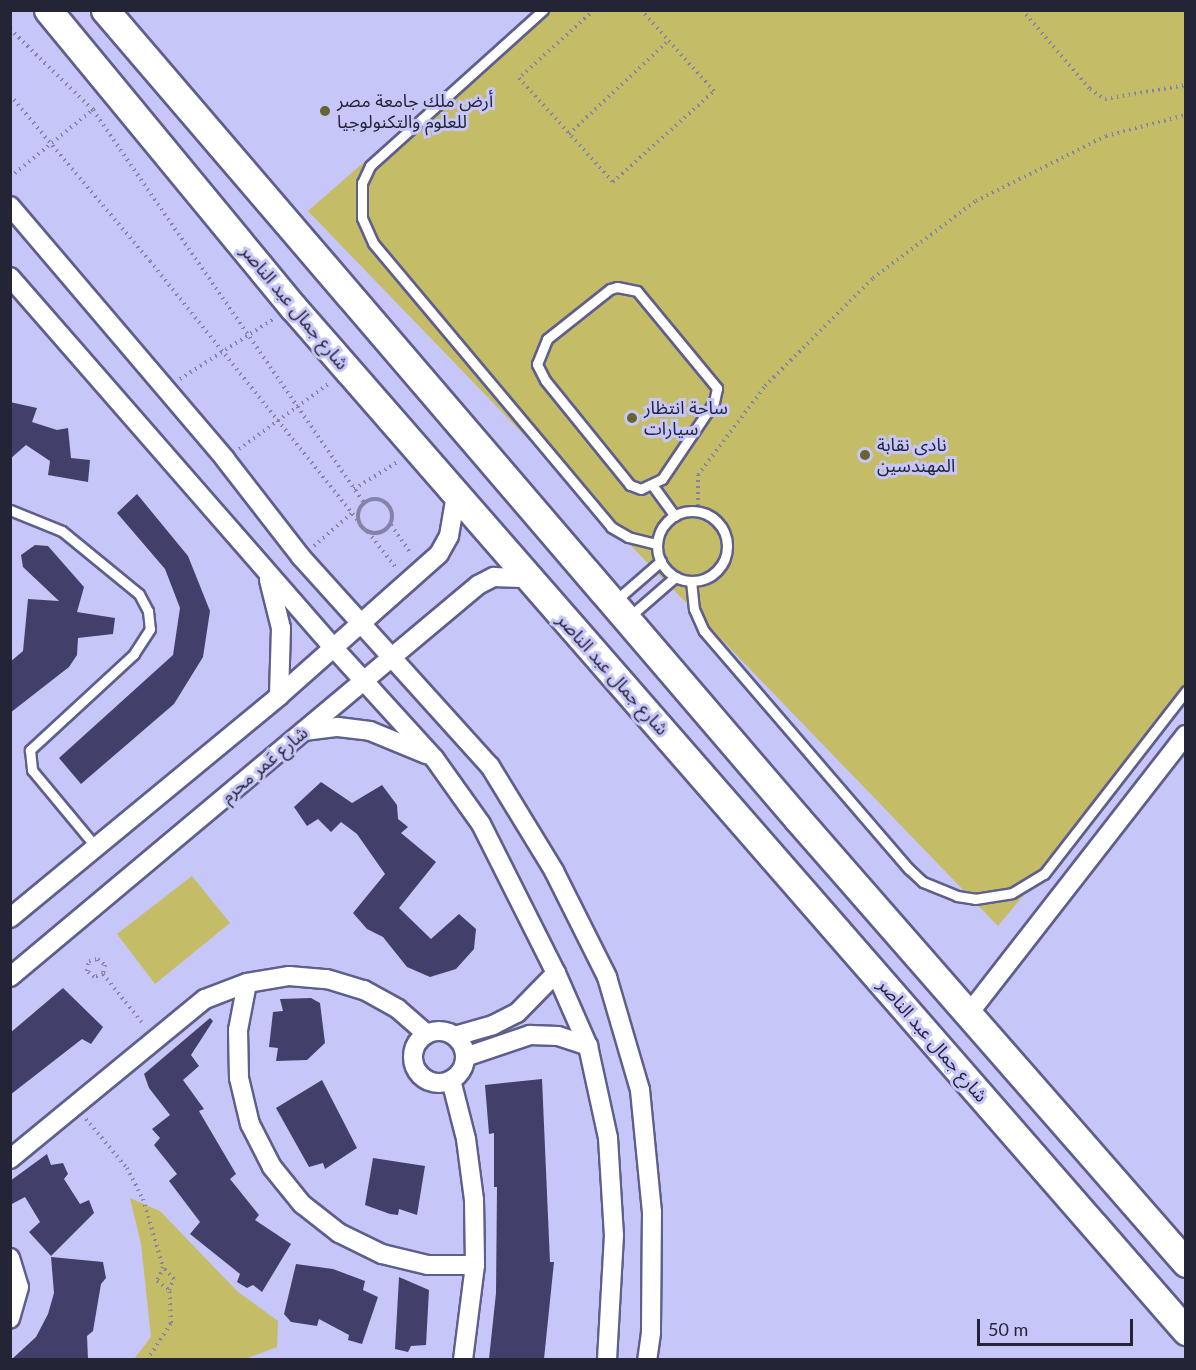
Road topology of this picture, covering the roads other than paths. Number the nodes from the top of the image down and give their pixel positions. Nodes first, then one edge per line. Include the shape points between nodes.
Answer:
1 (48, 10) edge
2 (105, 10) edge
3 (543, 10) edge
4 (10, 206) edge
5 (10, 277) edge
6 (653, 486) junction
7 (456, 495) junction
8 (10, 510) edge
9 (675, 516) junction
10 (657, 544) junction
11 (661, 561) junction
12 (265, 570) junction
13 (675, 577) junction
14 (527, 578) junction
15 (691, 581) junction
16 (620, 610) junction
17 (362, 622) junction
18 (333, 647) junction
19 (394, 656) junction
20 (366, 681) junction
21 (1185, 690) edge
22 (279, 696) junction
23 (304, 731) junction
24 (1185, 735) edge
25 (434, 758) junction
26 (797, 818) junction
27 (95, 846) junction
28 (769, 851) junction
29 (10, 918) edge
30 (556, 973) junction
31 (10, 977) edge
32 (247, 983) junction
33 (970, 1012) junction
34 (427, 1034) junction
35 (455, 1036) junction
36 (588, 1046) junction
37 (465, 1057) junction
38 (451, 1080) junction
39 (10, 1159) edge
40 (10, 1258) edge
41 (1185, 1263) edge
42 (476, 1265) junction
43 (10, 1319) edge
44 (1185, 1331) edge
45 (463, 1359) edge
46 (607, 1359) edge
47 (647, 1359) edge

1 - 7 main road, شارع جمال عبد الناصر via 293,307
2 - 16 main road
3 - 10 lane via 370,166 362,183 362,218 374,243 612,527 628,537
4 - 17 street via 225,459 301,557
5 - 12 street
6 - 6 lane via 630,485 545,380 537,364 547,339 617,287 637,291 717,388 714,402 662,480
6 - 9 lane
7 - 14 main road, شارع جمال عبد الناصر
7 - 17 street via 449,536 439,554
8 - 27 lane via 62,531 139,594 148,611 150,629 134,654 30,750 32,770
9 - 10 lane via 666,523
9 - 15 lane via 698,512 718,523 727,544 726,555 713,574
10 - 11 lane
11 - 13 lane
11 - 16 lane
12 - 18 street
12 - 22 street via 281,628
13 - 15 lane
13 - 16 lane
14 - 19 street, شارع عَمر محرم via 494,577 477,585
14 - 28 main road, شارع جمال عبد الناصر
15 - 21 lane via 694,609 704,631 909,869 923,882 957,896 994,897 1012,893 1044,874
16 - 26 main road
17 - 18 street
17 - 19 street
18 - 20 street
18 - 22 street
19 - 20 street, شارع عَمر محرم
19 - 47 street via 490,766 554,871 607,977 640,1090 652,1212 651,1333
20 - 23 street, شارع عَمر محرم
20 - 25 street
22 - 27 street
23 - 25 street via 338,727 370,731
23 - 31 street, شارع عَمر محرم
24 - 33 street
25 - 30 street via 481,824
26 - 28 main road via 792,837
26 - 33 main road
27 - 29 street
28 - 44 main road, شارع جمال عبد الناصر
30 - 35 street via 517,1013
30 - 36 street
32 - 34 street via 289,976 327,979 364,990 398,1008
32 - 39 street via 205,999
32 - 42 street via 238,1030 239,1078 250,1124 272,1167 294,1195 339,1233 382,1254 428,1265
33 - 41 main road
34 - 35 street via 446,1032
34 - 38 street via 414,1049 416,1069 431,1082
35 - 37 street
36 - 37 street via 558,1036 530,1035
36 - 46 street via 608,1138 615,1235
37 - 38 street
38 - 42 street via 466,1139 474,1200
40 - 43 street via 20,1287
42 - 45 street

